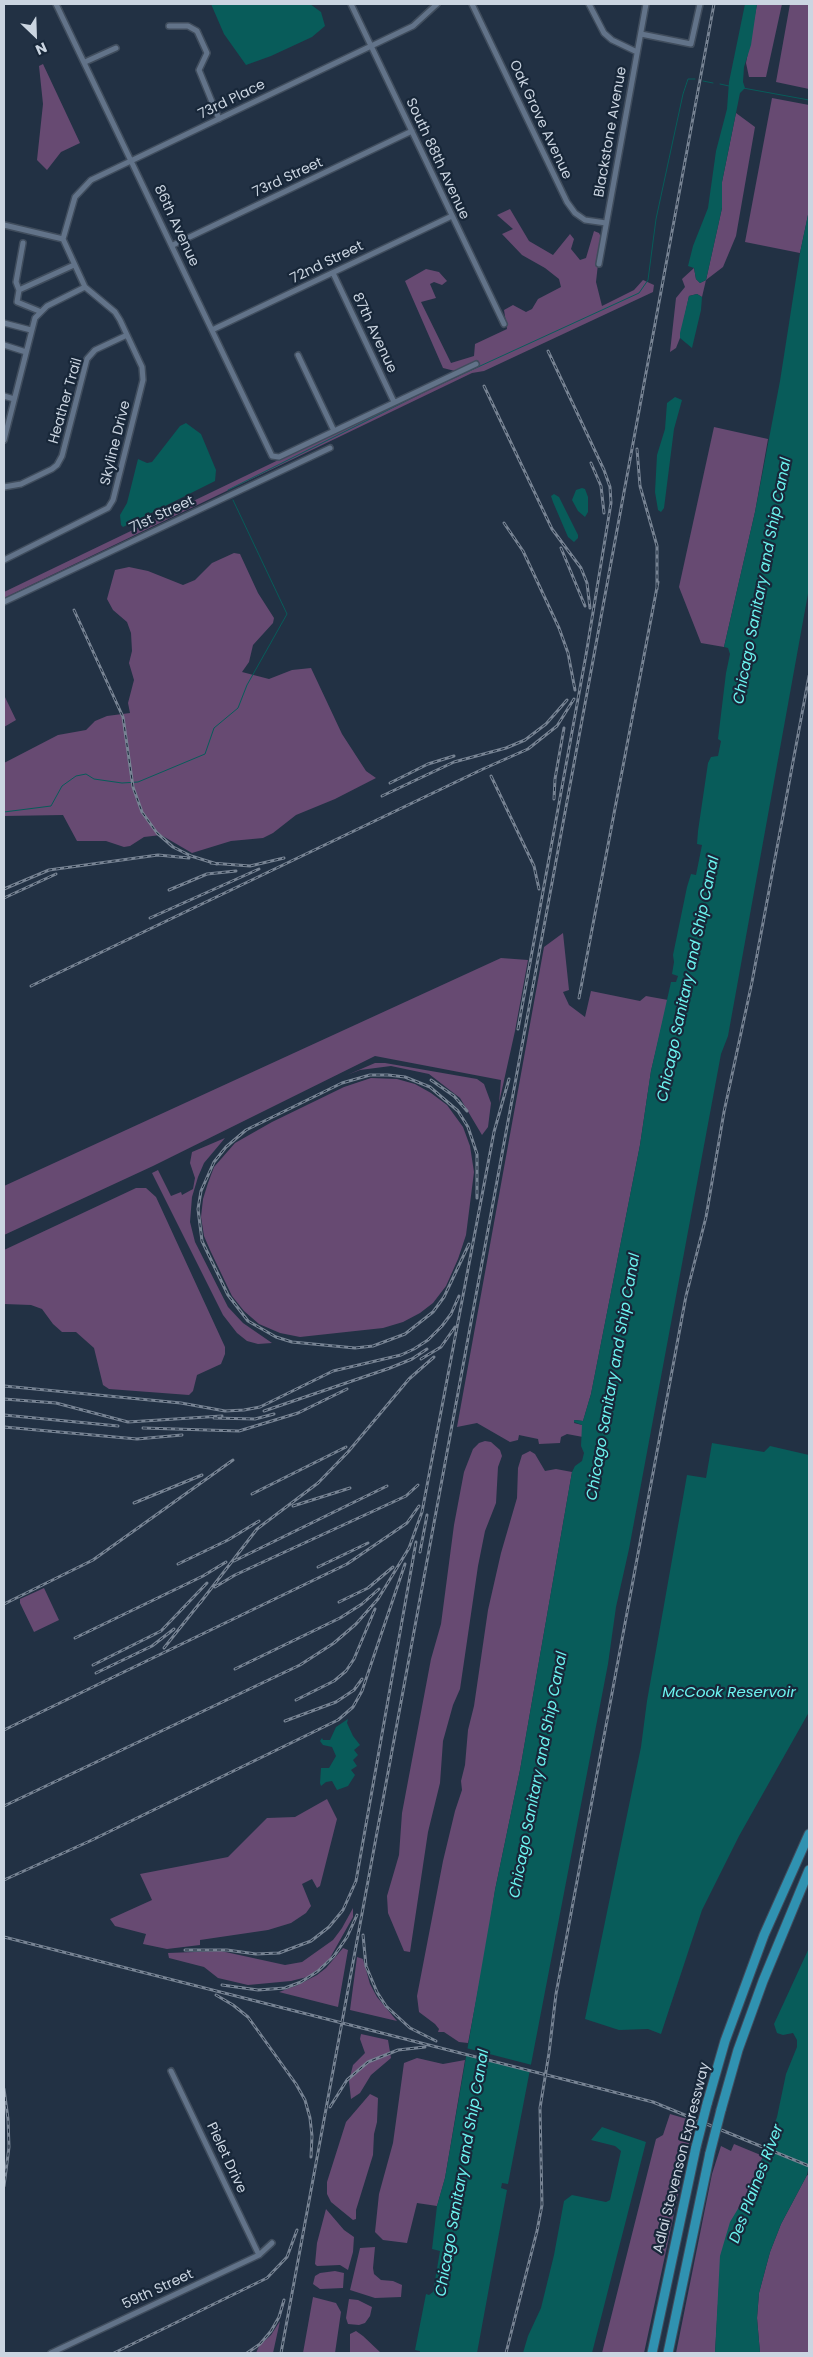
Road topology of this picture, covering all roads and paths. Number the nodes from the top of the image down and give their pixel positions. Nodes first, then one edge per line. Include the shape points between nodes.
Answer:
1 (56, 4) edge
2 (351, 4) edge
3 (438, 4) edge
4 (472, 4) edge
5 (589, 4) edge
6 (646, 4) edge
7 (700, 4) edge
8 (169, 26) dead end
9 (640, 34) junction
10 (371, 47) junction
11 (116, 48) dead end
12 (637, 52) junction
13 (85, 62) junction
14 (219, 119) junction
15 (412, 131) junction
16 (132, 160) junction
17 (452, 216) junction
18 (606, 223) junction
19 (4, 224) edge
20 (63, 239) junction
21 (23, 243) dead end
22 (173, 245) junction
23 (599, 264) dead end
24 (74, 265) junction
25 (333, 273) junction
26 (85, 287) junction
27 (19, 290) junction
28 (39, 311) junction
29 (4, 323) edge
30 (504, 324) dead end
31 (31, 330) junction
32 (212, 330) junction
33 (127, 335) junction
34 (4, 345) edge
35 (26, 352) junction
36 (298, 355) dead end
37 (476, 364) dead end
38 (4, 396) edge
39 (14, 399) junction
40 (394, 402) junction
41 (334, 431) junction
42 (4, 440) edge
43 (330, 448) dead end
44 (4, 487) edge
45 (4, 560) edge
46 (4, 602) edge
47 (809, 1834) edge
48 (809, 1870) edge
49 (171, 2071) dead end
50 (272, 2242) dead end
51 (259, 2255) junction
52 (50, 2353) edge
53 (652, 2353) edge
54 (668, 2353) edge

1 - 13 street, 86th Avenue
2 - 10 street, South 88th Avenue
3 - 10 street, 73rd Place via 420,22
4 - 18 street, Oak Grove Avenue via 567,202 585,220
5 - 12 street via 609,38
6 - 9 street, Blackstone Avenue
7 - 9 street via 691,44
8 - 14 street via 188,26 197,31 207,53 199,72
9 - 12 street, Blackstone Avenue
10 - 14 street, 73rd Place
10 - 15 street, South 88th Avenue
11 - 13 street
12 - 18 street, Blackstone Avenue
13 - 16 street, 86th Avenue
14 - 16 street, 73rd Place
15 - 17 street, South 88th Avenue
15 - 22 street, 73rd Street
16 - 20 street, 73rd Place via 91,180 79,191
16 - 22 street, 86th Avenue
17 - 25 street, 72nd Street
17 - 30 street, South 88th Avenue
18 - 23 street, Blackstone Avenue
19 - 20 street
20 - 24 street
21 - 27 street via 16,282
22 - 32 street, 86th Avenue
24 - 26 street
24 - 27 street
25 - 32 street, 72nd Street
25 - 40 street, 87th Avenue
26 - 28 street
26 - 33 street, Skyline Drive via 115,312
27 - 28 street via 17,302
28 - 31 street
29 - 31 street
31 - 35 street
32 - 41 street, 86th Avenue via 274,457
33 - 44 street, Heather Trail via 98,349 87,359 62,456 57,464 21,484
33 - 45 street, Skyline Drive via 142,367 143,380 112,502 99,514
34 - 35 street
35 - 39 street
36 - 41 street
37 - 40 street
38 - 39 street
39 - 42 street
40 - 41 street
43 - 46 street, 71st Street
47 - 53 highway, Adlai Stevenson Expressway, bridge via 764,1935 726,2041 696,2147
48 - 54 highway, Adlai Stevenson Expressway, bridge via 738,2050 710,2153
49 - 51 street, Pielet Drive
50 - 51 street, 59th Street
51 - 52 street, 59th Street

